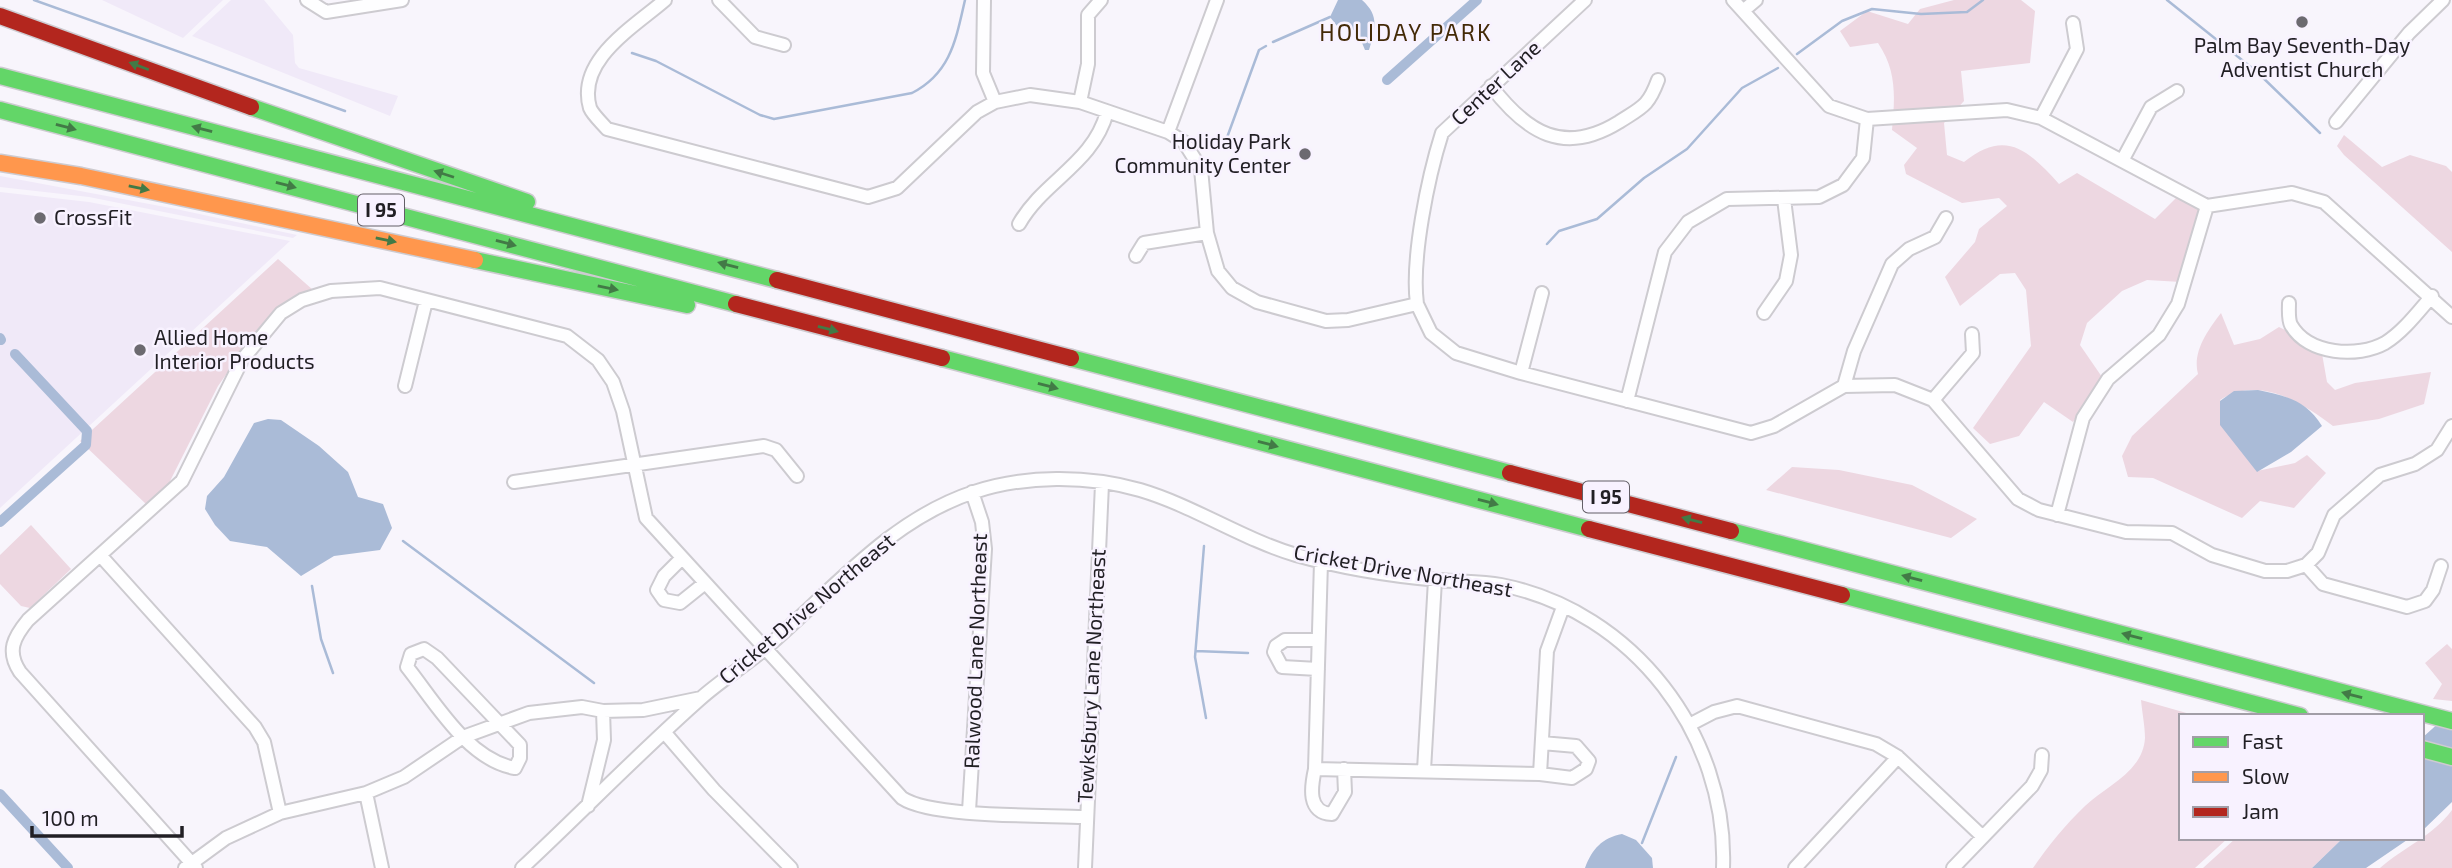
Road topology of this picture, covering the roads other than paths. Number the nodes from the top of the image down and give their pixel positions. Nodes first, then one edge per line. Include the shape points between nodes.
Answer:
1 (307, 0) edge
2 (402, 0) edge
3 (665, 0) edge
4 (719, 0) edge
5 (984, 0) edge
6 (1101, 0) edge
7 (1217, 0) edge
8 (1585, 0) edge
9 (1733, 0) edge
10 (1756, 0) edge
11 (2443, 0) edge
12 (1744, 11) junction
13 (0, 16) edge
14 (2073, 23) dead end
15 (784, 45) dead end
16 (0, 76) edge
17 (1658, 80) dead end
18 (1491, 86) junction
19 (2177, 91) dead end
20 (995, 102) junction
21 (1080, 102) junction
22 (0, 110) edge
23 (1107, 113) junction
24 (2041, 118) junction
25 (1867, 119) junction
26 (2336, 122) dead end
27 (1168, 132) junction
28 (2122, 161) junction
29 (0, 163) edge
30 (1784, 199) junction
31 (2207, 206) junction
32 (1946, 218) dead end
33 (1019, 224) dead end
34 (600, 232) junction
35 (1207, 233) junction
36 (1136, 256) dead end
37 (1542, 293) dead end
38 (2431, 296) junction
39 (425, 301) junction
40 (2289, 303) dead end
41 (1417, 304) junction
42 (762, 311) junction
43 (1763, 313) dead end
44 (2452, 317) edge
45 (1972, 334) dead end
46 (1521, 373) junction
47 (405, 386) dead end
48 (1844, 386) junction
49 (1933, 400) junction
50 (1627, 401) junction
51 (2452, 426) edge
52 (634, 465) junction
53 (797, 476) dead end
54 (514, 482) dead end
55 (1102, 484) junction
56 (972, 492) junction
57 (2057, 515) junction
58 (100, 555) junction
59 (682, 558) junction
60 (1321, 562) junction
61 (2306, 565) junction
62 (2441, 566) dead end
63 (1435, 580) junction
64 (705, 583) junction
65 (1563, 607) junction
66 (1318, 640) junction
67 (765, 648) junction
68 (1318, 669) junction
69 (702, 698) junction
70 (603, 711) junction
71 (2292, 714) edge
72 (2452, 722) edge
73 (498, 724) junction
74 (1689, 725) junction
75 (665, 733) junction
76 (463, 737) junction
77 (1542, 743) junction
78 (2424, 749) edge
79 (2042, 755) dead end
80 (1898, 757) junction
81 (2452, 757) edge
82 (1315, 769) junction
83 (1344, 769) junction
84 (1424, 769) junction
85 (1540, 774) junction
86 (366, 793) junction
87 (588, 806) junction
88 (969, 811) junction
89 (280, 813) junction
90 (1084, 817) junction
91 (1983, 837) junction
92 (191, 866) edge
93 (382, 868) edge
94 (522, 868) edge
95 (791, 868) edge
96 (1085, 868) edge
97 (1723, 868) edge
98 (1795, 868) edge
99 (1954, 868) edge

1 - 2 street via 326,12
3 - 20 street via 601,56 587,84 591,110 607,130 868,197 897,188 977,112
4 - 15 street via 755,37
5 - 20 street via 983,73
6 - 21 street via 1088,15 1088,64
7 - 27 street
8 - 18 street, Center Lane
9 - 12 street
10 - 12 street
11 - 26 street via 2409,33
12 - 25 street via 1829,106
34 -> 13 highway via 542,206
14 - 24 street via 2077,49
34 -> 16 highway, I 95
17 - 18 street via 1650,102 1604,131 1557,139 1533,130
18 - 41 street, Center Lane via 1442,133 1433,160 1415,283
19 - 28 street via 2151,107
20 - 21 street via 1030,95
21 - 23 street
22 -> 42 highway, I 95
23 - 27 street
23 - 33 street via 1090,151 1031,202
24 - 25 street via 2007,110
24 - 28 street
25 - 30 street via 1863,158 1843,185 1819,197
27 - 35 street via 1184,142 1202,169
28 - 31 street
29 -> 42 highway via 81,176 690,306
30 - 43 street via 1791,255 1786,281
30 - 50 street via 1727,200 1688,222 1665,252
31 - 38 street via 2292,193 2324,202
31 - 57 street via 2178,304 2159,335 2108,379 2084,418
32 - 48 street via 1935,237 1909,249 1892,264 1854,351
72 -> 34 highway, I 95
35 - 36 street via 1144,243
35 - 41 street via 1218,271 1232,288 1257,302 1326,321
37 - 46 street
38 - 40 street via 2385,343 2339,352 2321,348 2300,334 2290,323
38 - 44 street
39 - 47 street
39 - 52 street via 567,336 598,360 613,382 623,411
39 - 58 street via 380,288 352,288 302,300 281,313 242,360 182,481
41 - 46 street via 1431,334 1456,353
42 -> 71 highway, I 95
45 - 49 street via 1972,353
46 - 50 street
48 - 49 street via 1895,385
48 - 50 street via 1774,426 1751,433
49 - 57 street via 2018,499
51 - 61 street via 2437,450 2415,464 2379,475 2334,515 2318,553
52 - 53 street via 764,446 776,450
52 - 54 street
52 - 59 street via 646,518
55 - 56 street, Cricket Drive Northeast via 1055,478
55 - 60 street, Cricket Drive Northeast via 1140,490 1277,549
55 - 90 street, Tewksbury Lane Northeast
56 - 67 street, Cricket Drive Northeast via 886,538
56 - 88 street, Ralwood Lane Northeast via 985,549
57 - 61 street via 2126,532 2172,533 2212,555 2265,570 2287,571
58 - 89 street via 255,727 264,742
58 - 92 street via 28,620 11,652 20,672
59 - 64 street
59 - 64 street via 659,584 657,590 664,600 680,603
60 - 63 street, Cricket Drive Northeast
60 - 66 street
61 - 62 street via 2323,584 2407,607 2425,601
63 - 65 street, Cricket Drive Northeast via 1500,585
63 - 84 street
64 - 67 street
65 - 74 street, Cricket Drive Northeast via 1635,653 1671,694
65 - 77 street via 1547,651
66 - 68 street
66 - 68 street via 1285,640 1274,652 1282,667
67 - 69 street, Cricket Drive Northeast
67 - 88 street via 902,798 940,811
68 - 82 street
69 - 70 street via 643,710
69 - 75 street, Cricket Drive Northeast
70 - 73 street via 555,708
70 - 87 street via 604,740
73 - 76 street
73 - 76 street via 520,745 515,768 497,765
73 - 76 street via 437,658 424,649 411,654 407,667
74 - 80 street via 1737,706 1876,744
74 - 97 street, Cricket Drive Northeast via 1715,789
75 - 87 street, Cricket Drive Northeast
75 - 95 street
76 - 86 street via 404,777
77 - 85 street
77 - 85 street via 1576,746 1589,761 1586,769 1572,778
78 - 81 highway
79 - 91 street via 2032,786
80 - 91 street
80 - 98 street
82 - 83 street
82 - 83 street via 1314,806 1332,814 1345,792
83 - 84 street
84 - 85 street
86 - 89 street
86 - 93 street
87 - 94 street, Cricket Drive Northeast
88 - 90 street
89 - 92 street via 226,838
90 - 96 street, Tewksbury Lane Northeast
91 - 99 street

